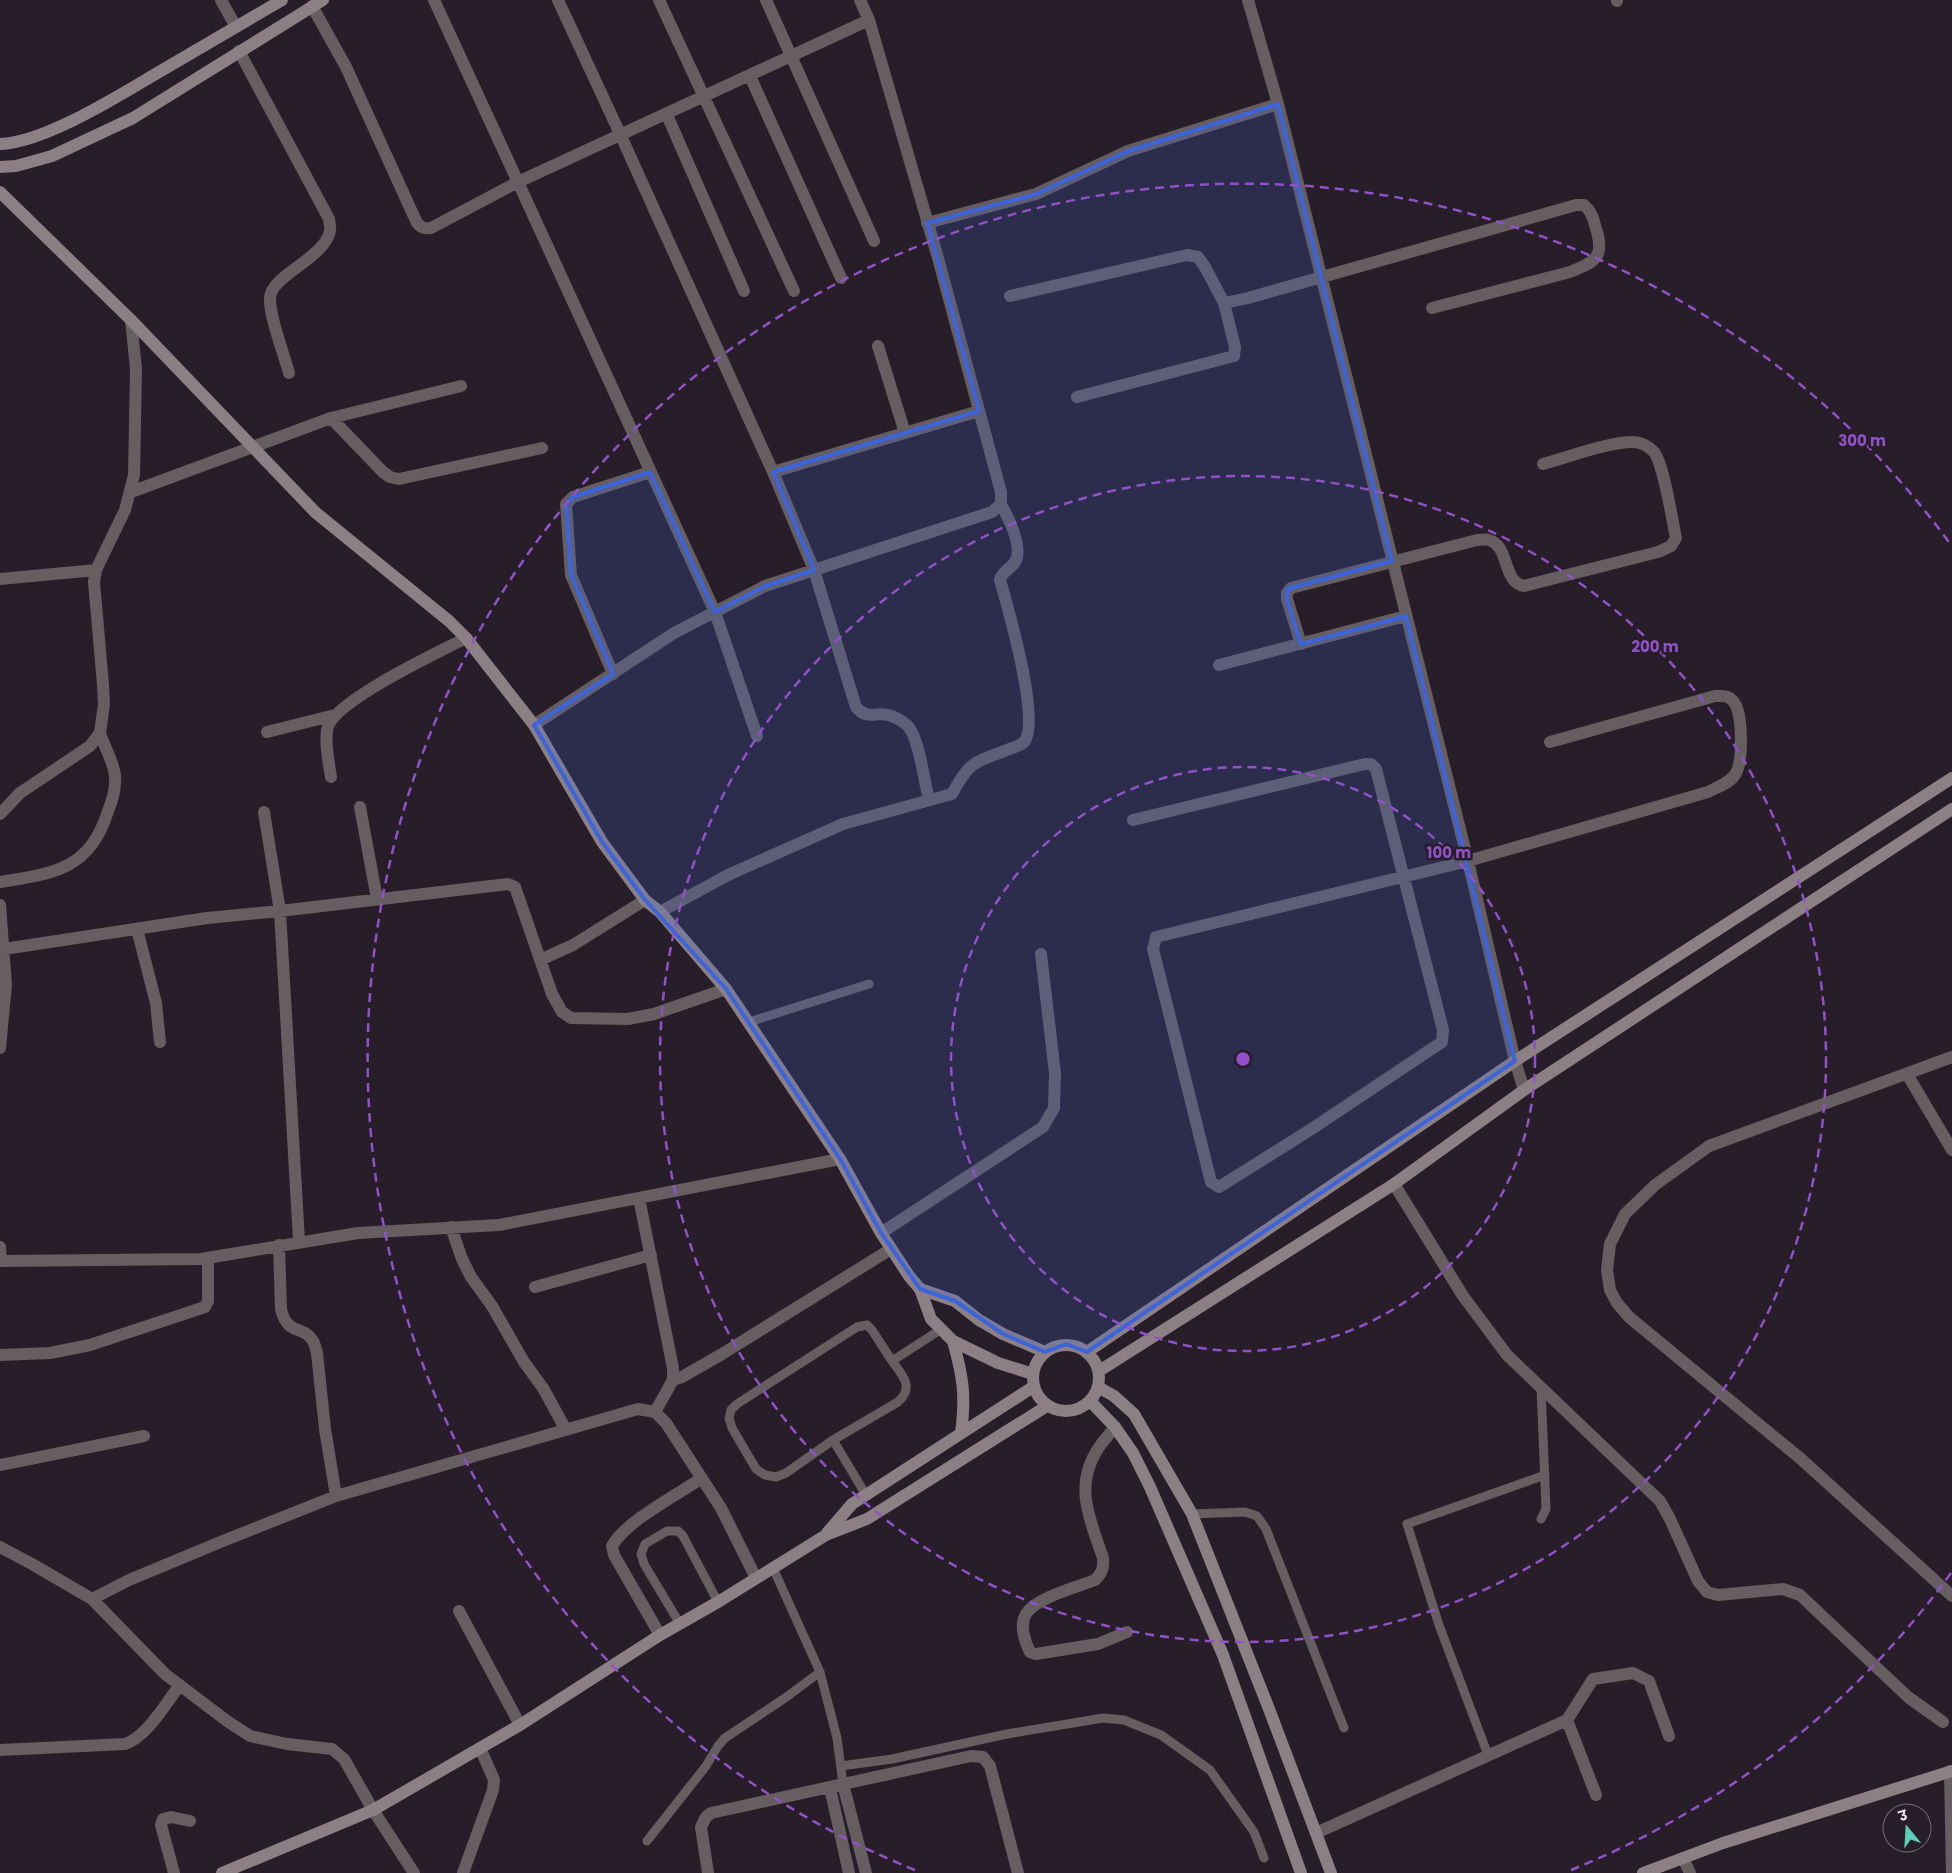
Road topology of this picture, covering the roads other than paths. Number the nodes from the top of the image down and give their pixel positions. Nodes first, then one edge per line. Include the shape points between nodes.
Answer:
1 (221, 0) edge
2 (282, 0) edge
3 (434, 0) edge
4 (558, 0) edge
5 (659, 0) edge
6 (766, 0) edge
7 (860, 0) edge
8 (1248, 0) edge
9 (318, 3) edge
10 (869, 20) junction
11 (236, 27) junction
12 (239, 51) junction
13 (792, 56) junction
14 (750, 76) junction
15 (706, 97) junction
16 (1278, 104) junction
17 (667, 115) junction
18 (622, 136) junction
19 (0, 144) edge
20 (0, 167) edge
21 (518, 182) junction
22 (3, 199) edge
23 (927, 223) junction
24 (874, 241) dead end
25 (1322, 277) junction
26 (841, 278) dead end
27 (744, 291) dead end
28 (794, 291) dead end
29 (1010, 296) dead end
30 (1224, 303) junction
31 (1432, 308) dead end
32 (131, 320) junction
33 (878, 346) dead end
34 (289, 373) dead end
35 (461, 386) dead end
36 (1077, 397) dead end
37 (979, 411) junction
38 (331, 418) junction
39 (905, 433) junction
40 (252, 447) junction
41 (542, 448) dead end
42 (1543, 464) dead end
43 (650, 472) junction
44 (773, 472) junction
45 (131, 492) junction
46 (1001, 504) junction
47 (1392, 560) junction
48 (96, 570) junction
49 (814, 570) junction
50 (0, 578) edge
51 (715, 612) junction
52 (1406, 616) junction
53 (466, 638) junction
54 (1300, 644) junction
55 (1219, 665) dead end
56 (613, 674) junction
57 (335, 716) junction
58 (534, 725) junction
59 (267, 732) dead end
60 (100, 733) junction
61 (757, 736) dead end
62 (1550, 742) dead end
63 (331, 778) dead end
64 (1952, 778) edge
65 (929, 800) junction
66 (360, 807) dead end
67 (1952, 809) edge
68 (264, 812) dead end
69 (0, 814) edge
70 (1133, 820) dead end
71 (1468, 860) junction
72 (1403, 876) junction
73 (0, 882) edge
74 (377, 899) junction
75 (645, 900) junction
76 (0, 905) edge
77 (280, 911) junction
78 (660, 912) junction
79 (137, 929) junction
80 (4, 949) junction
81 (1041, 954) dead end
82 (540, 960) junction
83 (869, 984) dead end
84 (726, 989) junction
85 (748, 1022) junction
86 (160, 1042) dead end
87 (0, 1048) edge
88 (1952, 1057) edge
89 (1515, 1061) junction
90 (1907, 1074) junction
91 (1524, 1090) junction
92 (1952, 1150) edge
93 (840, 1159) junction
94 (1394, 1184) junction
95 (639, 1198) junction
96 (451, 1227) junction
97 (881, 1233) junction
98 (299, 1241) junction
99 (279, 1246) junction
100 (0, 1247) edge
101 (891, 1249) junction
102 (651, 1255) junction
103 (208, 1258) junction
104 (1, 1261) edge
105 (535, 1287) dead end
106 (920, 1289) junction
107 (940, 1330) junction
108 (953, 1341) junction
109 (1045, 1352) junction
110 (1087, 1352) junction
111 (0, 1355) edge
112 (892, 1361) junction
113 (1099, 1371) junction
114 (673, 1380) junction
115 (1033, 1380) junction
116 (1098, 1387) junction
117 (1541, 1387) junction
118 (1090, 1401) junction
119 (1047, 1406) junction
120 (655, 1412) junction
121 (1115, 1427) junction
122 (566, 1430) junction
123 (961, 1433) junction
124 (144, 1436) dead end
125 (833, 1440) junction
126 (0, 1465) edge
127 (1545, 1475) junction
128 (702, 1478) junction
129 (866, 1495) junction
130 (336, 1496) junction
131 (1192, 1514) junction
132 (1541, 1519) dead end
133 (826, 1535) junction
134 (0, 1548) edge
135 (772, 1568) junction
136 (756, 1578) junction
137 (1952, 1596) edge
138 (92, 1599) junction
139 (718, 1602) junction
140 (459, 1611) dead end
141 (680, 1624) junction
142 (1127, 1632) dead end
143 (660, 1635) junction
144 (820, 1672) junction
145 (180, 1685) junction
146 (1567, 1720) junction
147 (1942, 1722) dead end
148 (520, 1725) junction
149 (1344, 1728) dead end
150 (1669, 1736) dead end
151 (480, 1748) junction
152 (0, 1750) edge
153 (1488, 1755) junction
154 (841, 1766) junction
155 (1951, 1771) edge
156 (844, 1784) junction
157 (830, 1788) junction
158 (1596, 1795) dead end
159 (373, 1810) junction
160 (190, 1821) dead end
161 (1316, 1833) junction
162 (647, 1841) dead end
163 (1264, 1858) dead end
164 (1683, 1858) junction
165 (174, 1873) edge
166 (222, 1873) edge
167 (414, 1873) edge
168 (463, 1873) edge
169 (708, 1873) edge
170 (850, 1873) edge
171 (866, 1873) edge
172 (1018, 1873) edge
173 (1301, 1873) edge
174 (1331, 1873) edge
175 (1642, 1873) edge
176 (1690, 1873) edge
177 (1952, 1873) edge

1 - 11 street
2 - 11 main road
3 - 21 street
4 - 18 street
5 - 15 street
6 - 13 street
7 - 10 street
8 - 16 street
9 - 12 main road
9 - 21 street via 420,226 431,228
10 - 13 street
10 - 23 street
11 - 19 main road via 110,101 62,125 14,144
12 - 20 main road via 133,118 85,142 16,166
12 - 34 street via 329,219 330,230 320,249 273,288 270,298
13 - 14 street
13 - 24 street
14 - 15 street
14 - 26 street
15 - 17 street
15 - 28 street
16 - 23 street via 1128,151 1036,194
16 - 25 street
17 - 18 street
17 - 27 street
18 - 21 street
18 - 44 street
21 - 43 street
22 - 32 main road
23 - 37 street
25 - 30 street
25 - 31 street via 1576,205 1584,205 1590,210 1601,242 1599,255 1587,265
25 - 47 street
29 - 30 street via 1187,255 1198,257
30 - 36 street via 1235,347 1234,356
32 - 40 main road
32 - 45 street via 136,369
33 - 39 street
35 - 38 street
37 - 39 street
37 - 46 street via 1001,492
38 - 40 street
38 - 41 street via 383,472 399,479
39 - 44 street
40 - 45 street
40 - 53 main road via 315,512 449,620
42 - 47 street via 1619,444 1635,442 1646,446 1654,453 1662,475 1676,538 1671,546 1658,552 1524,586 1513,580 1498,545 1490,540 1477,540
43 - 51 street
43 - 56 street via 573,497 566,504 571,575
44 - 49 street
45 - 48 street
46 - 49 street via 992,512
46 - 65 street via 1012,524 1018,552 1015,562 1000,580 1026,685 1030,714 1028,733 1018,746 972,764 952,794
47 - 52 street
47 - 54 street via 1291,588 1288,599
48 - 50 street
48 - 60 street via 94,582 104,704
49 - 51 street via 765,586
49 - 65 street via 856,707 861,713 887,714 909,727
51 - 56 street via 674,633
51 - 61 street
52 - 54 street
52 - 71 street
53 - 57 street via 400,672
53 - 58 main road
54 - 55 street
56 - 58 street
57 - 59 street
57 - 63 street via 327,731
58 - 75 main road via 602,842
60 - 69 street via 90,746 20,793
60 - 73 street via 115,775 115,792 104,825 88,852 64,868 41,876
62 - 71 street via 1715,696 1726,696 1734,702 1740,714 1736,772 1727,782 1708,792
64 - 89 main road
65 - 78 street via 843,824 728,875
66 - 74 street
67 - 91 main road
68 - 77 street
70 - 72 street via 1370,764 1376,769
71 - 72 street
71 - 89 street
72 - 72 street via 1443,1030 1442,1042 1219,1187 1211,1182 1157,967 1153,948 1156,937
74 - 77 street
74 - 82 street via 508,884 514,887
75 - 78 main road
75 - 82 street
76 - 80 street
77 - 79 street
77 - 98 street
78 - 84 main road
79 - 80 street
79 - 86 street via 156,1003
80 - 87 street via 6,985
81 - 97 street via 1055,1073 1054,1108 1043,1127
82 - 84 street via 552,994 562,1012 571,1018 628,1019 654,1014
83 - 85 lane
84 - 85 main road
85 - 93 main road
88 - 90 street
89 - 91 street
89 - 110 main road
90 - 92 street
90 - 137 street via 1709,1146 1655,1185 1625,1214 1610,1244 1606,1270 1610,1290 1629,1317 1801,1459
91 - 94 main road
93 - 95 street
93 - 97 main road
94 - 113 main road
94 - 117 street via 1485,1327 1507,1356
95 - 96 street via 499,1226
95 - 102 street
96 - 98 street via 358,1233
96 - 122 street via 471,1277 543,1388
97 - 101 main road
98 - 99 street
99 - 103 street
99 - 130 street via 283,1318 290,1327 314,1342 317,1353
100 - 104 street
101 - 106 main road
101 - 114 street via 722,1354
102 - 105 street
102 - 114 street
103 - 104 street
103 - 111 street via 206,1307 90,1345 50,1353
106 - 107 main road via 931,1319
106 - 109 main road via 955,1301 1003,1334
107 - 108 main road
107 - 112 lane
108 - 115 main road
108 - 123 main road via 965,1396
109 - 110 main road via 1066,1344
109 - 115 main road via 1036,1361
110 - 113 main road
112 - 125 lane via 907,1387 905,1396
112 - 125 lane via 872,1330 867,1326 857,1327 731,1410 732,1428 756,1469 765,1475 776,1477 786,1473
113 - 116 main road
114 - 120 street
115 - 119 main road via 1041,1401
115 - 123 main road
116 - 118 main road
116 - 131 main road via 1134,1414
117 - 127 lane
117 - 147 street via 1660,1501 1698,1581 1707,1592 1718,1595 1783,1589 1800,1595 1908,1697
118 - 119 main road via 1070,1411
118 - 121 main road
119 - 133 main road via 866,1519
120 - 122 street via 638,1409
120 - 128 street via 666,1423
121 - 142 street via 1096,1452 1085,1486 1084,1500 1104,1567 1095,1580 1034,1606 1025,1615 1023,1625 1026,1644 1030,1652 1036,1654 1098,1644
121 - 173 main road via 1150,1487 1224,1655
122 - 130 street
123 - 129 main road
124 - 126 street
125 - 129 lane
127 - 132 lane via 1546,1509
127 - 153 lane via 1407,1524 1438,1626
128 - 136 street
128 - 143 street via 635,1522 617,1537 612,1546 614,1555
129 - 133 main road via 852,1504
130 - 138 street via 130,1580
131 - 149 lane via 1245,1512 1257,1516 1266,1529
131 - 161 main road
133 - 135 main road
134 - 138 street
135 - 136 main road
135 - 144 lane
136 - 139 main road
138 - 145 street via 165,1674
139 - 141 main road
139 - 141 lane via 684,1536 678,1531 667,1531 645,1544 641,1554
140 - 148 street
141 - 143 main road
143 - 148 main road
144 - 154 lane
144 - 162 lane via 725,1738
145 - 152 street via 133,1742
145 - 159 street via 250,1736 332,1749 344,1759
146 - 150 street via 1593,1679 1633,1674 1648,1681
146 - 153 street
146 - 158 street
148 - 151 main road
151 - 159 main road
151 - 168 street via 494,1780
153 - 161 street
154 - 156 lane
154 - 163 lane via 1103,1718 1124,1720 1161,1735 1210,1770 1254,1832
155 - 164 main road
155 - 177 street
156 - 157 street
156 - 171 street
156 - 172 street via 971,1756 983,1758 990,1766
157 - 169 street via 711,1813 702,1827
157 - 170 street
159 - 166 main road
159 - 167 street
160 - 165 street via 171,1816 163,1819 161,1826
161 - 174 main road
164 - 175 main road
164 - 176 street

